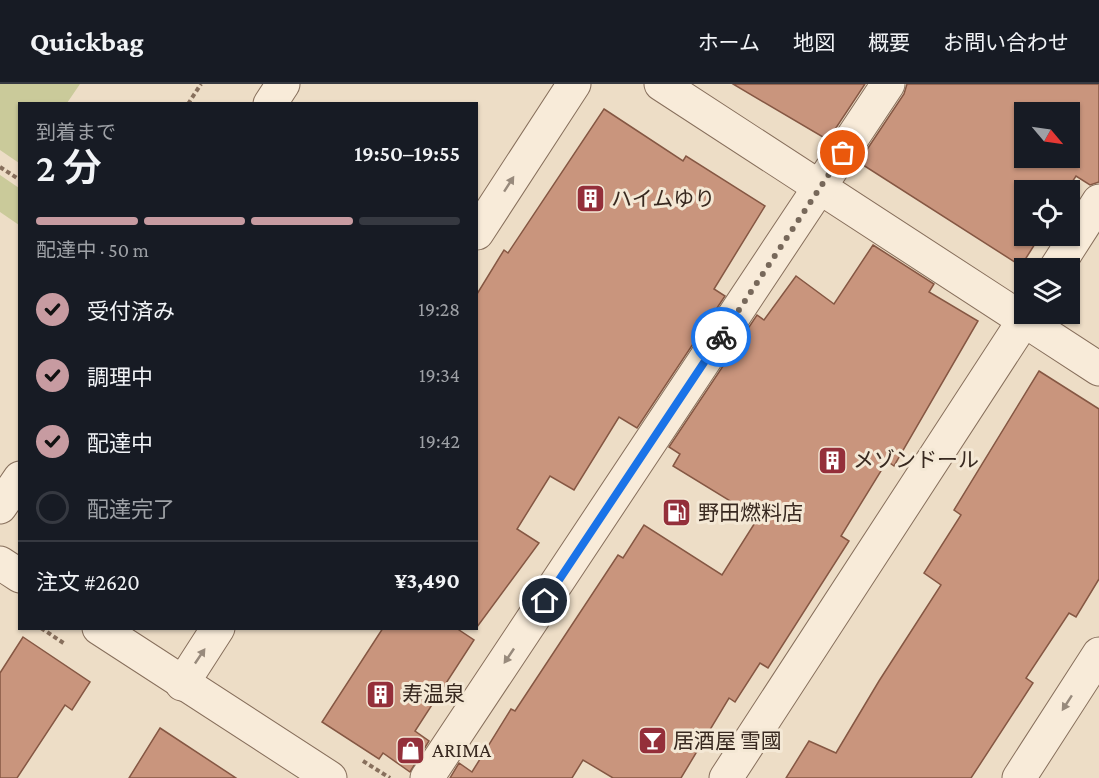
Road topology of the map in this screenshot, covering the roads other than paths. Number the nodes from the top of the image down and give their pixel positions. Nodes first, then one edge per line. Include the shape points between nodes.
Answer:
1 (283, 84) edge
2 (574, 84) edge
3 (661, 84) edge
4 (888, 84) edge
5 (271, 102) edge
6 (820, 187) junction
7 (1099, 201) edge
8 (478, 231) edge
9 (1062, 258) edge
10 (1014, 311) edge
11 (1021, 324) edge
12 (1034, 324) edge
13 (1099, 369) edge
14 (18, 481) edge
15 (0, 507) edge
16 (0, 563) edge
17 (18, 575) edge
18 (102, 630) edge
19 (217, 630) edge
20 (1099, 654) edge
21 (182, 684) junction
22 (330, 778) edge
23 (427, 778) edge
24 (726, 778) edge
25 (1019, 778) edge

1 - 5 street
8 -> 2 street
3 - 6 street
4 - 6 street
6 - 10 street
6 -> 23 street
7 - 9 street
11 - 24 street
12 - 13 street
14 - 15 street
16 - 17 street
18 - 21 street
21 -> 19 street
20 -> 25 street
21 - 22 street

